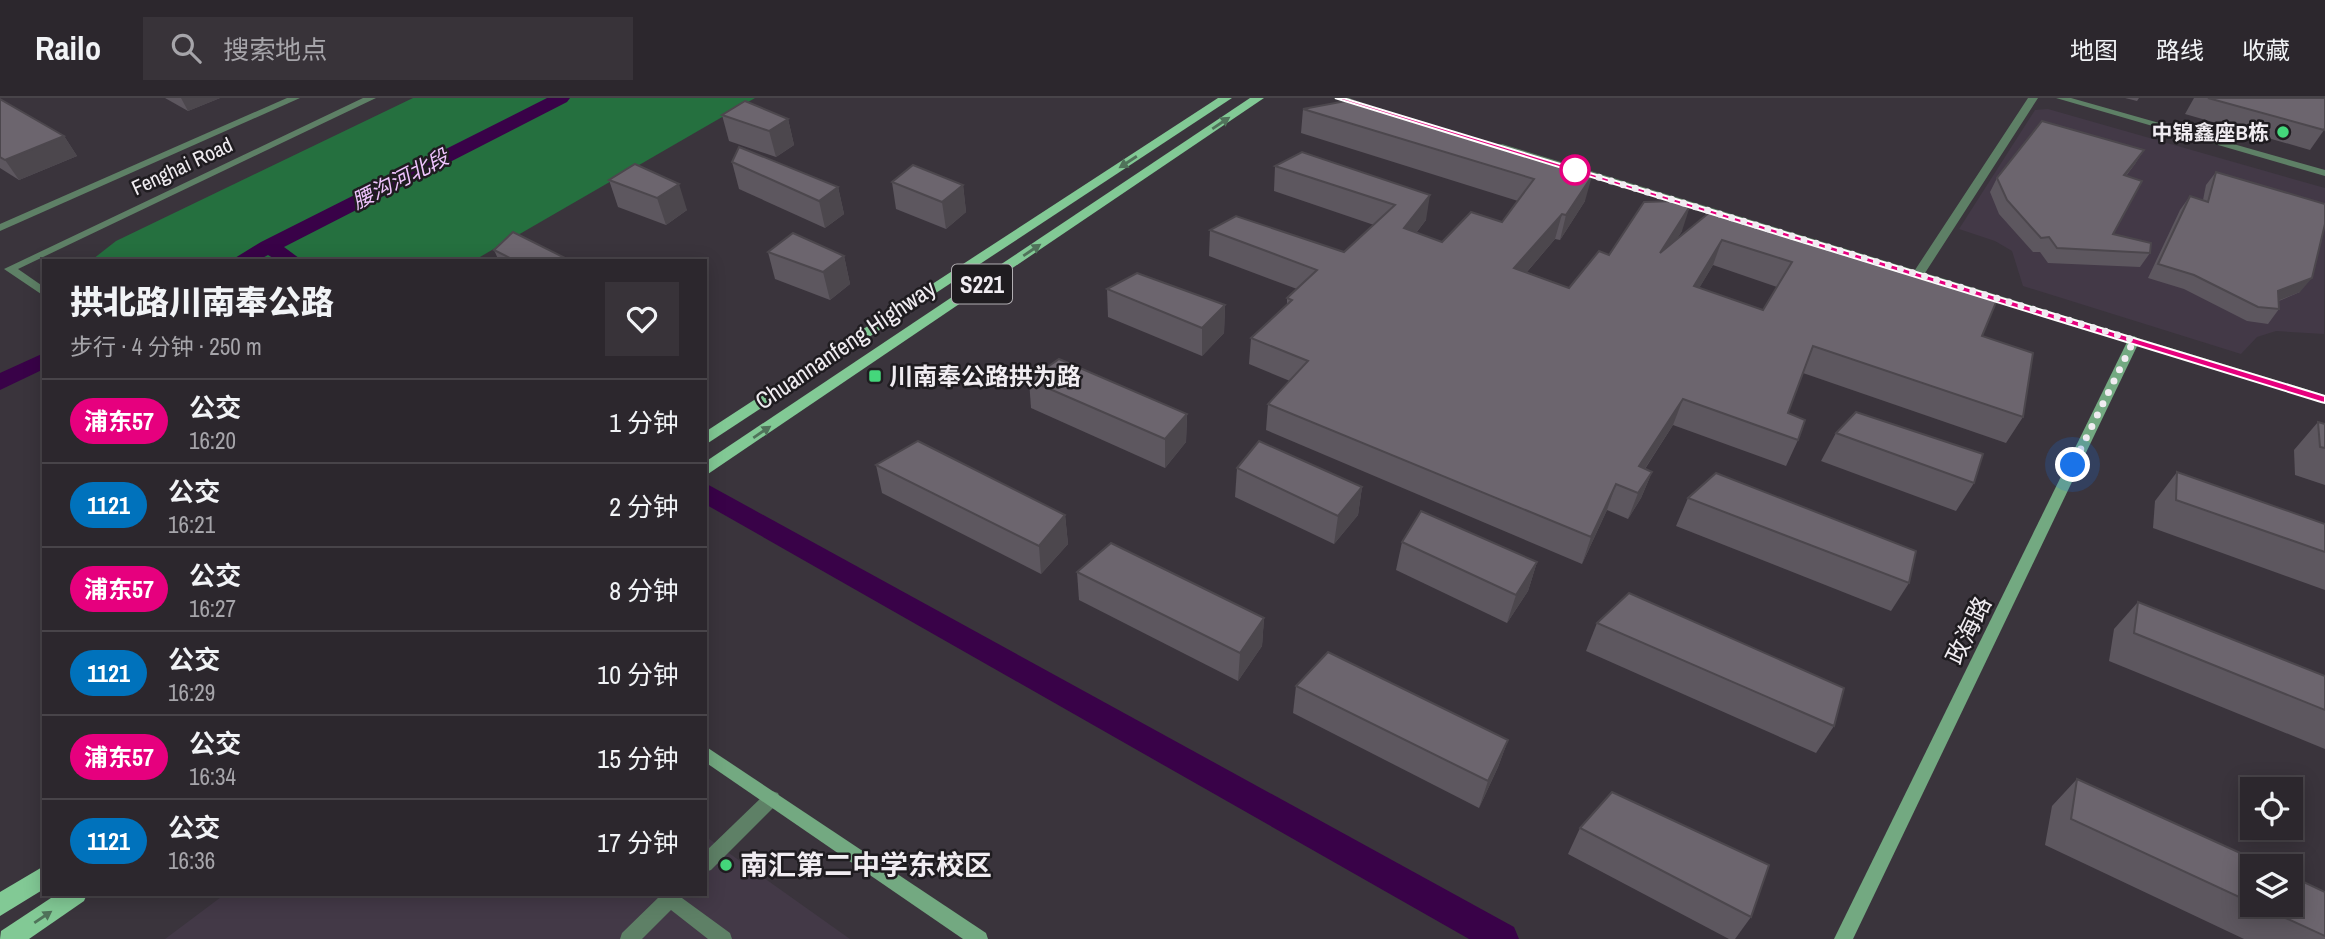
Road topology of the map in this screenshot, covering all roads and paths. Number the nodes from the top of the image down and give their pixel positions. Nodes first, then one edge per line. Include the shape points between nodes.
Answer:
1 (295, 98) edge
2 (371, 98) edge
3 (1226, 98) edge
4 (1258, 98) edge
5 (1339, 98) edge
6 (2033, 98) edge
7 (2061, 98) edge
8 (1375, 109) edge
9 (1490, 144) edge
10 (2325, 173) edge
11 (0, 228) edge
12 (1917, 274) junction
13 (42, 292) edge
14 (2134, 340) junction
15 (2325, 399) edge
16 (707, 439) edge
17 (707, 469) edge
18 (707, 753) edge
19 (772, 798) junction
20 (707, 862) edge
21 (42, 877) edge
22 (73, 896) edge
23 (672, 897) edge
24 (0, 905) edge
25 (9, 939) edge
26 (629, 939) edge
27 (723, 939) edge
28 (979, 939) edge
29 (1843, 939) edge

1 - 11 street
2 - 13 street, Fenghai Road via 10,269
3 -> 16 main road, Chuannanfeng Highway / S221
17 -> 4 main road, Chuannanfeng Highway / S221
5 - 8 street
6 - 12 street
7 - 10 street
9 - 12 street
12 - 14 street
14 - 15 street
14 - 29 street, 政海路
18 - 19 street
19 - 20 street
19 - 28 street
21 - 24 main road
25 -> 22 main road
23 - 26 street
23 - 27 street

